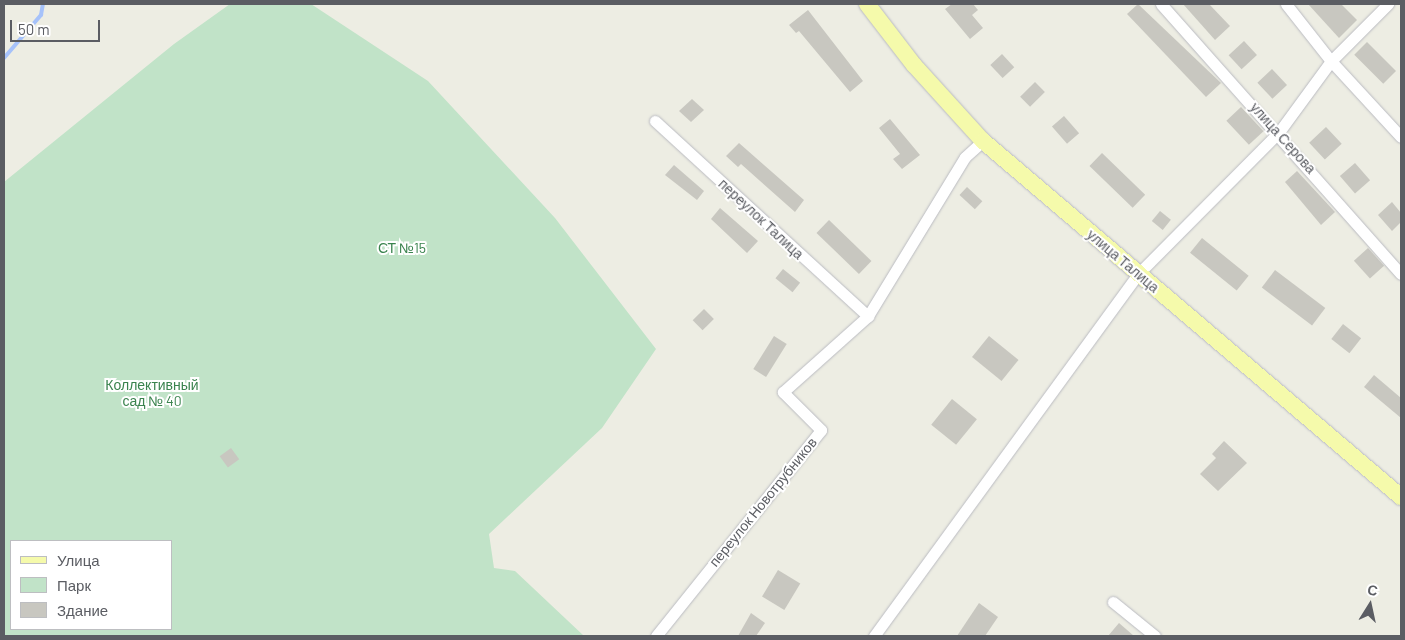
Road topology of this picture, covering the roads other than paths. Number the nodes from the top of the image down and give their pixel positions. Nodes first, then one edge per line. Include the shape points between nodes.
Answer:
1 (867, 4) edge
2 (1161, 4) edge
3 (1286, 4) edge
4 (1388, 4) edge
5 (1331, 61) junction
6 (655, 121) dead end
7 (1279, 132) junction
8 (1401, 137) edge
9 (983, 141) junction
10 (1139, 273) junction
11 (1401, 274) edge
12 (868, 316) junction
13 (1401, 497) edge
14 (1112, 602) dead end
15 (656, 636) edge
16 (874, 636) edge
17 (1155, 636) edge

1 - 9 main road, улица Талица via 914,65
2 - 7 street, улица Серова
3 - 5 street
4 - 5 street
5 - 7 street
5 - 8 street
6 - 12 street, переулок Талица
7 - 10 street
7 - 11 street, улица Серова
9 - 10 main road, улица Талица
9 - 12 street, переулок Новотрубников via 965,157
10 - 13 main road, улица Талица
10 - 16 street
12 - 15 street, переулок Новотрубников via 783,392 821,430
14 - 17 street

